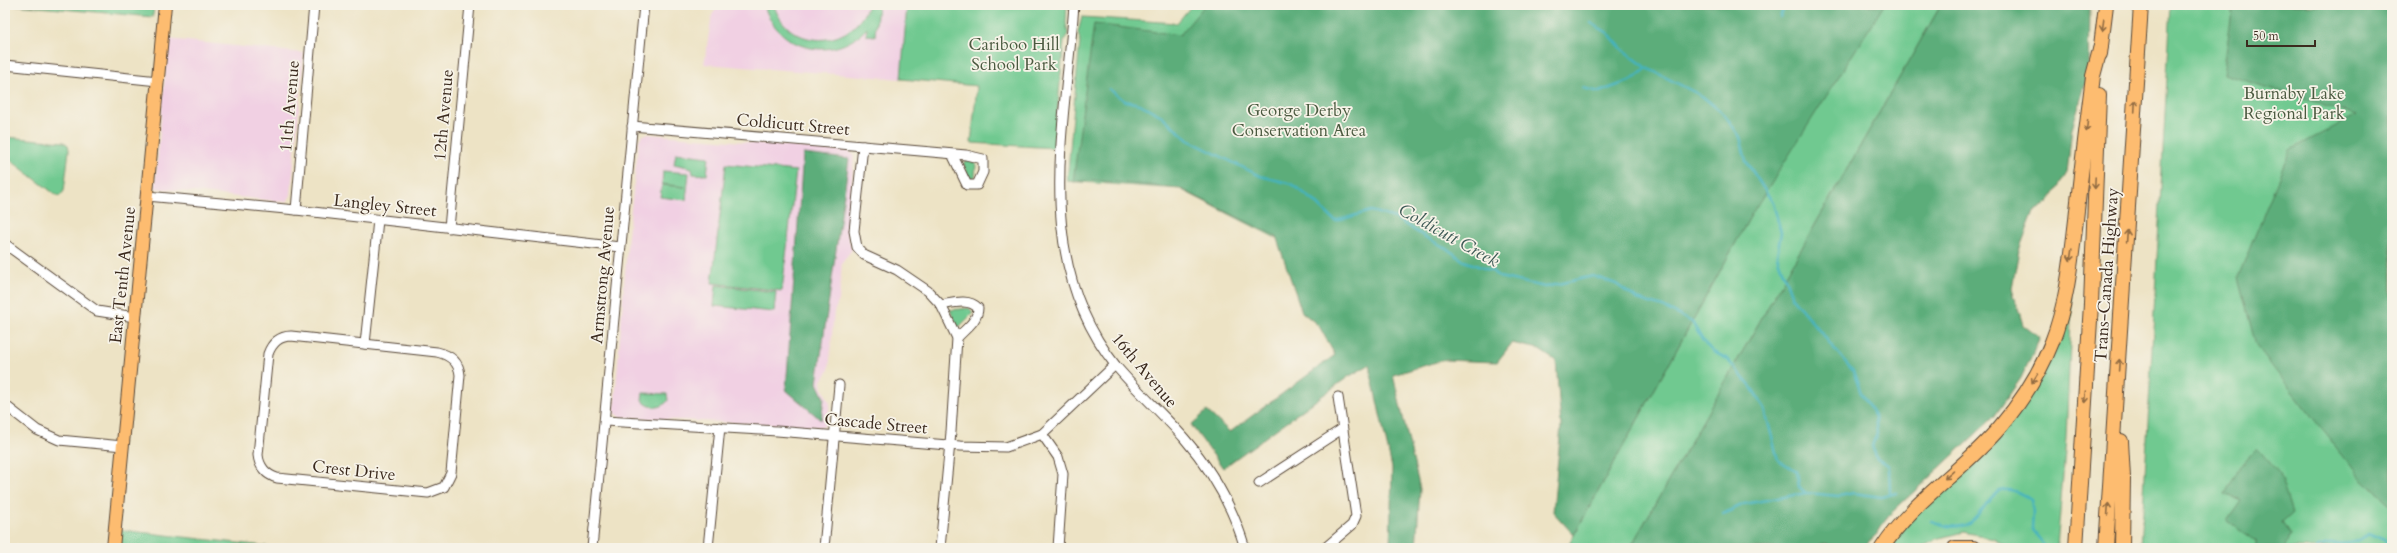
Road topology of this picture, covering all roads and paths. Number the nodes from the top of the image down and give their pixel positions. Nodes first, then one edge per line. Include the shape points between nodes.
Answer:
1 (165, 5) edge
2 (314, 5) edge
3 (470, 5) edge
4 (644, 5) edge
5 (1074, 5) edge
6 (2106, 5) edge
7 (2141, 5) edge
8 (2101, 46) junction
9 (5, 65) edge
10 (158, 81) junction
11 (632, 126) junction
12 (863, 146) junction
13 (952, 154) dead end
14 (147, 196) junction
15 (296, 210) junction
16 (378, 220) junction
17 (449, 228) junction
18 (5, 244) edge
19 (620, 247) junction
20 (941, 305) junction
21 (135, 317) junction
22 (957, 338) junction
23 (365, 344) junction
24 (1116, 365) junction
25 (840, 385) dead end
26 (2117, 393) junction
27 (1338, 397) dead end
28 (5, 405) edge
29 (605, 421) junction
30 (720, 427) junction
31 (1342, 429) junction
32 (1042, 434) junction
33 (834, 435) junction
34 (950, 445) junction
35 (122, 446) junction
36 (1260, 483) dead end
37 (113, 548) edge
38 (592, 548) edge
39 (708, 548) edge
40 (824, 548) edge
41 (940, 548) edge
42 (1058, 548) edge
43 (1245, 548) edge
44 (1325, 548) edge
45 (1882, 548) edge
46 (1955, 548) edge
47 (1973, 548) edge
48 (2076, 548) edge
49 (2106, 548) edge
50 (2122, 548) edge

1 - 10 main road, East Tenth Avenue
2 - 15 street, 11th Avenue
3 - 17 street, 12th Avenue
4 - 11 street, Armstrong Avenue
5 - 24 street, 16th Avenue via 1059,186 1062,246 1078,298 1093,331
6 -> 8 highway, Trans-Canada Highway
26 -> 7 highway, Trans-Canada Highway
8 -> 45 highway via 2092,76 2066,292 2052,341 2019,404 1999,428 1912,510 1893,530
8 -> 48 highway, Trans-Canada Highway via 2091,304
9 - 10 street
10 - 14 main road, East Tenth Avenue
11 - 12 street, Coldicutt Street
11 - 19 street, Armstrong Avenue
12 - 13 street, Coldicutt Street
12 - 20 street via 854,230 857,247 864,255 914,280
14 - 15 street, Langley Street
14 - 21 main road, East Tenth Avenue
15 - 16 street, Langley Street
16 - 17 street, Langley Street
16 - 23 street
17 - 19 street, Langley Street
18 - 21 street via 97,311
19 - 29 street, Armstrong Avenue
20 - 22 street
20 - 22 street via 966,302 974,303 978,308 974,320
21 - 35 main road, East Tenth Avenue
22 - 34 street
23 - 23 street, Crest Drive via 291,336 282,337 272,344 268,354 259,462 266,472 277,478 428,493 440,490 451,473 460,375 458,366 451,357 442,353
24 - 32 street, Cascade Street
24 - 43 street, 16th Avenue via 1206,465 1231,510
25 - 33 street
49 -> 26 highway, Trans-Canada Highway
26 - 50 highway via 2123,478
27 - 31 street
28 - 35 street via 37,430 59,440
29 - 30 street, Cascade Street
29 - 38 street, Armstrong Avenue
30 - 33 street, Cascade Street
30 - 39 street
31 - 36 street
31 - 44 street via 1356,516 1352,525
32 - 34 street, Cascade Street via 1006,447
32 - 42 street via 1058,457 1064,474
33 - 34 street, Cascade Street
33 - 40 street
34 - 41 street
35 - 37 main road, East Tenth Avenue
46 - 47 highway

